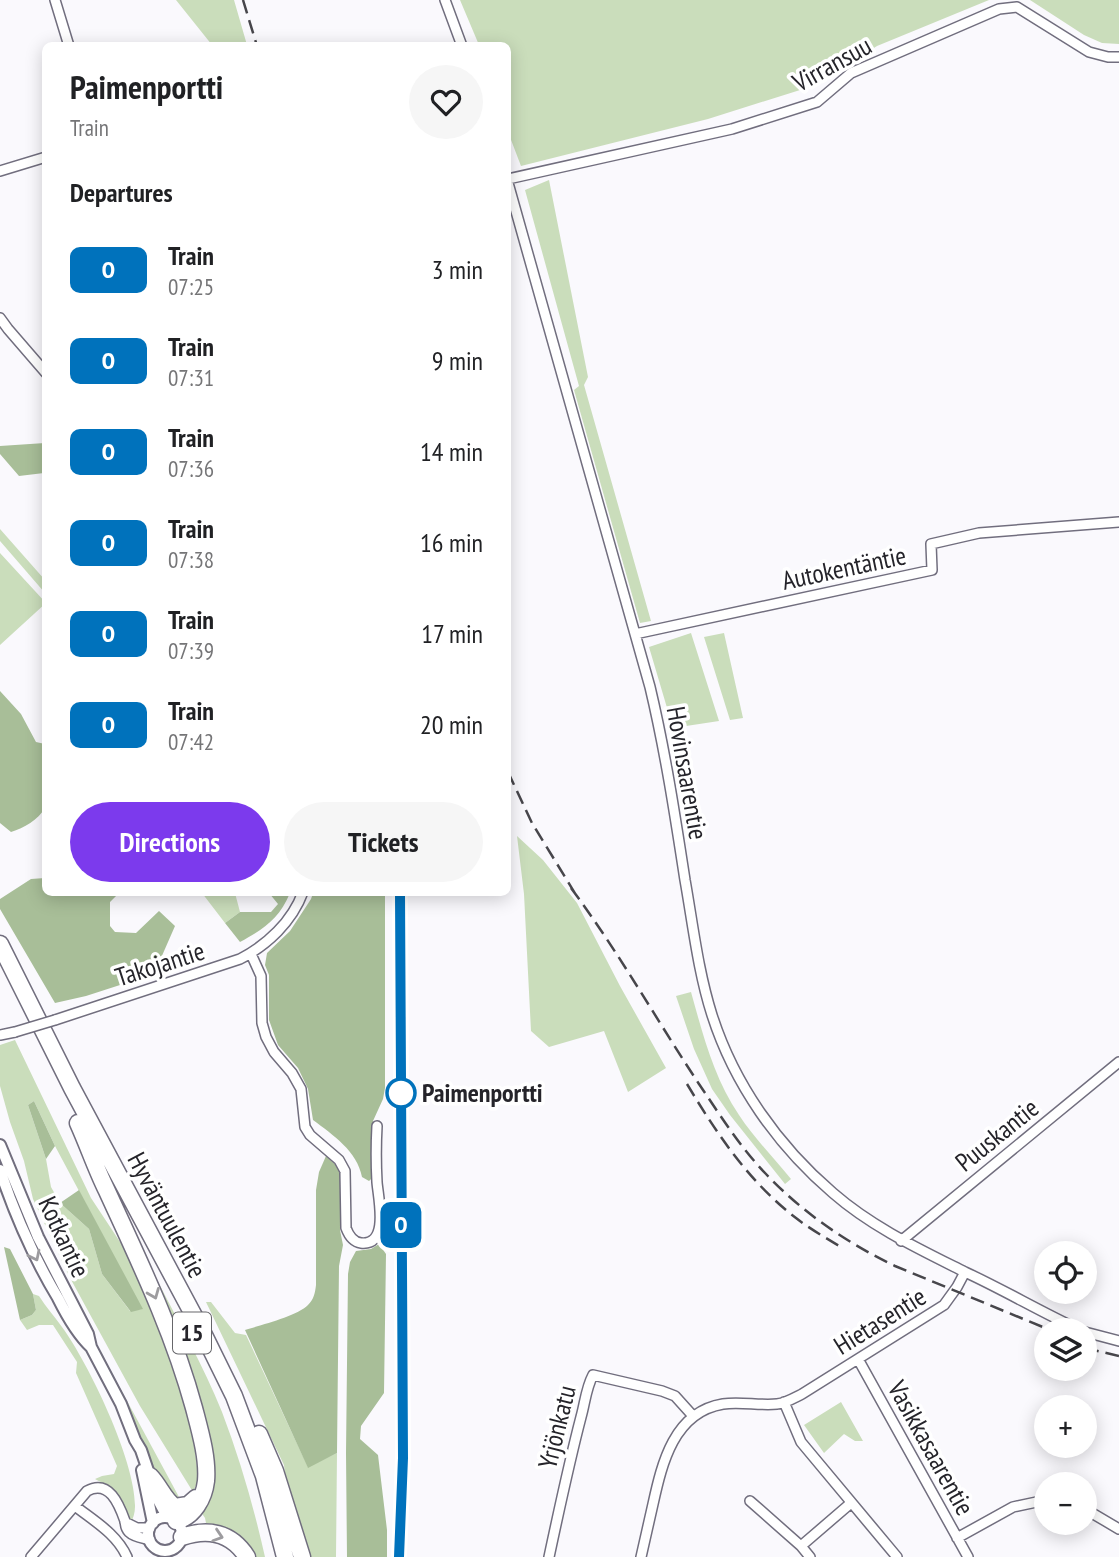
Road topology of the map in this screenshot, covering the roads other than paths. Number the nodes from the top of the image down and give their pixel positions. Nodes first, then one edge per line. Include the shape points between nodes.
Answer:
1 (55, 0) edge
2 (445, 0) edge
3 (68, 42) edge
4 (461, 42) edge
5 (1119, 57) edge
6 (42, 158) edge
7 (0, 171) edge
8 (511, 180) edge
9 (511, 192) edge
10 (0, 317) edge
11 (42, 368) edge
12 (1119, 522) edge
13 (635, 634) junction
14 (302, 896) edge
15 (0, 944) edge
16 (251, 954) junction
17 (0, 967) edge
18 (1, 1036) edge
19 (1119, 1062) edge
20 (78, 1123) junction
21 (377, 1126) dead end
22 (0, 1145) edge
23 (0, 1170) edge
24 (901, 1241) junction
25 (965, 1272) junction
26 (1052, 1318) edge
27 (202, 1331) junction
28 (1097, 1335) edge
29 (1119, 1341) edge
30 (91, 1347) junction
31 (858, 1359) junction
32 (784, 1402) junction
33 (693, 1416) junction
34 (135, 1440) junction
35 (150, 1476) junction
36 (202, 1496) junction
37 (750, 1501) dead end
38 (851, 1503) junction
39 (1034, 1503) edge
40 (75, 1506) junction
41 (1097, 1516) edge
42 (171, 1519) junction
43 (1119, 1529) edge
44 (151, 1530) junction
45 (957, 1538) junction
46 (801, 1546) junction
47 (176, 1547) edge
48 (161, 1553) edge
49 (31, 1557) edge
50 (127, 1557) edge
51 (247, 1557) edge
52 (275, 1557) edge
53 (285, 1557) edge
54 (302, 1557) edge
55 (549, 1557) edge
56 (641, 1557) edge
57 (810, 1557) edge
58 (897, 1557) edge
59 (968, 1557) edge

1 - 3 street
2 - 4 street
5 - 8 street, Virransuu via 1089,52 1017,7 999,9 851,74 817,102 732,129
6 - 7 street
9 - 13 street, Hovinsaarentie
10 - 11 street
12 - 13 street, Autokentäntie via 979,533 943,541 931,544 932,570
13 - 24 street, Hovinsaarentie via 658,723 702,975 724,1046 757,1108 807,1170
14 - 16 street, Takojantie via 282,926
15 - 27 highway, Hyväntuulentie / 15
16 - 18 street, Takojantie, bridge
16 - 21 street via 261,976 266,1037 301,1089 307,1131 343,1165 346,1228 359,1243 371,1242 379,1230
17 - 20 highway, Hyväntuulentie / 15
19 - 24 street, Puuskantie
20 -> 36 highway via 182,1368 200,1434 206,1479
20 - 52 highway, Hyväntuulentie / 15 via 224,1400 254,1479
22 - 30 street, Kotkantie via 34,1230
23 -> 30 street, Kotkantie via 48,1282
24 - 25 street, Hovinsaarentie
25 - 26 street
25 - 31 street, Hietasentie via 944,1305
27 - 53 highway, Hyväntuulentie / 15 via 252,1443
27 - 54 highway via 240,1393 266,1448
28 - 29 street
30 - 34 street, Kotkantie
31 - 32 street, Hietasentie
31 - 45 street, Vasikkasaarentie
32 - 33 street via 715,1405
32 - 38 street via 801,1442
33 - 55 street, Yrjönkatu via 675,1396 593,1375
33 - 56 street via 672,1442 661,1469
34 - 35 street, Kotkantie
34 - 44 street, Kotkantie
35 - 36 highway via 175,1507
35 - 42 street, Kotkantie
36 - 42 highway via 192,1512 181,1520
37 - 46 street
38 - 46 street
38 - 58 street
39 - 45 street via 1013,1507
40 - 44 street via 87,1491 107,1489 125,1522
40 - 49 street
40 - 50 street via 113,1536
41 - 43 street
42 - 44 street via 157,1520
42 - 47 street via 181,1528
44 - 48 street via 152,1544
45 - 59 street, Vasikkasaarentie
46 - 57 street
47 - 48 street
47 -> 51 highway via 204,1532 215,1533 232,1541

